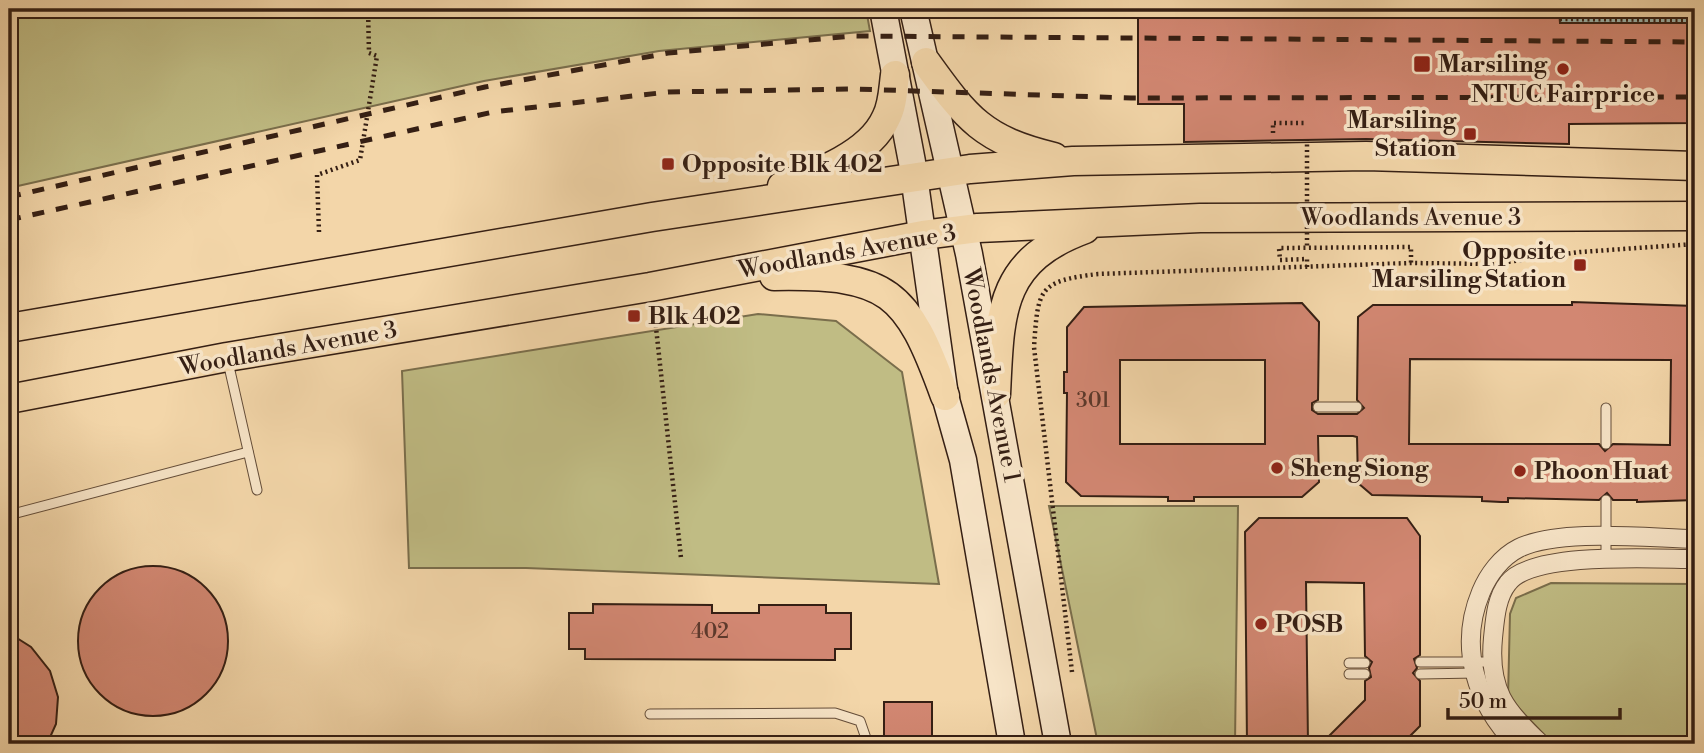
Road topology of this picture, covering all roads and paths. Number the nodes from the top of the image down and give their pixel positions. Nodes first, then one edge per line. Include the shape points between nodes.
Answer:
1 (368, 9) edge
2 (883, 9) edge
3 (914, 9) edge
4 (942, 16) dead end
5 (1355, 16) dead end
6 (1560, 19) dead end
7 (1695, 20) edge
8 (926, 62) junction
9 (895, 75) junction
10 (1307, 139) dead end
11 (1073, 161) junction
12 (1695, 166) edge
13 (951, 172) junction
14 (914, 177) junction
15 (709, 208) junction
16 (1695, 216) edge
17 (1100, 223) junction
18 (964, 230) junction
19 (319, 232) dead end
20 (923, 235) junction
21 (1695, 244) edge
22 (1307, 248) junction
23 (1280, 260) junction
24 (1411, 262) junction
25 (1307, 267) junction
26 (1280, 269) junction
27 (688, 280) junction
28 (650, 287) junction
29 (9, 328) edge
30 (227, 357) junction
31 (996, 394) junction
32 (945, 396) junction
33 (9, 399) edge
34 (1318, 407) dead end
35 (1357, 407) dead end
36 (1606, 408) dead end
37 (1606, 444) dead end
38 (248, 452) junction
39 (257, 490) dead end
40 (1606, 500) dead end
41 (9, 515) edge
42 (1606, 538) junction
43 (1695, 539) edge
44 (681, 558) dead end
45 (1695, 559) edge
46 (1606, 560) junction
47 (1420, 662) dead end
48 (1349, 663) dead end
49 (1365, 663) dead end
50 (1482, 667) junction
51 (1349, 674) dead end
52 (1365, 674) dead end
53 (1420, 674) dead end
54 (1073, 685) dead end
55 (650, 714) dead end
56 (868, 744) edge
57 (1012, 744) edge
58 (1058, 744) edge
59 (1516, 744) edge
60 (1541, 744) edge

1 - 19 path via 369,53 377,56 360,160 317,175
2 - 9 main road, Woodlands Avenue 1
3 - 8 main road, Woodlands Avenue 1
4 - 5 path
6 - 7 path
8 - 11 main road via 959,109 983,129 1013,144
8 - 13 main road, Woodlands Avenue 1
9 - 14 main road, Woodlands Avenue 1
9 - 15 main road via 885,121 862,146 794,182
10 - 22 path, bridge
11 - 12 main road via 1366,156
11 - 13 main road
13 - 14 main road
13 - 18 main road, Woodlands Avenue 1
14 - 15 main road
14 - 20 main road, Woodlands Avenue 1
15 - 29 main road
16 - 17 main road, Woodlands Avenue 3 via 1213,218
17 - 18 main road, Woodlands Avenue 3
17 - 31 main road via 1044,248 1020,271 1004,311
18 - 20 main road, Woodlands Avenue 3
18 - 31 main road, Woodlands Avenue 1
20 - 27 main road, Woodlands Avenue 3
20 - 32 main road, Woodlands Avenue 1
21 - 24 path via 1580,251 1492,264
22 - 23 path via 1279,248
22 - 24 path via 1411,247
23 - 25 path via 1307,260
23 - 26 path
24 - 25 path
25 - 26 path
26 - 54 path via 1098,274 1060,278 1047,286 1037,307 1034,347
27 - 28 main road, Woodlands Avenue 3
27 - 32 main road via 813,276 878,290 901,304 912,319
28 - 30 main road, Woodlands Avenue 3
28 - 44 path
30 - 33 main road, Woodlands Avenue 3
30 - 38 lane
31 - 58 main road, Woodlands Avenue 1
32 - 57 main road, Woodlands Avenue 1 via 963,460
34 - 35 lane
36 - 37 lane
38 - 39 lane
38 - 41 lane
40 - 42 lane
42 - 43 street
42 - 46 lane
42 - 50 street via 1541,541 1503,560 1487,577 1469,639
45 - 46 street
46 - 50 street via 1534,567 1510,580 1495,615
47 - 50 lane
48 - 49 lane
50 - 53 lane
50 - 59 street via 1490,713
50 - 60 street via 1516,721
51 - 52 lane
55 - 56 lane via 835,713 860,721

